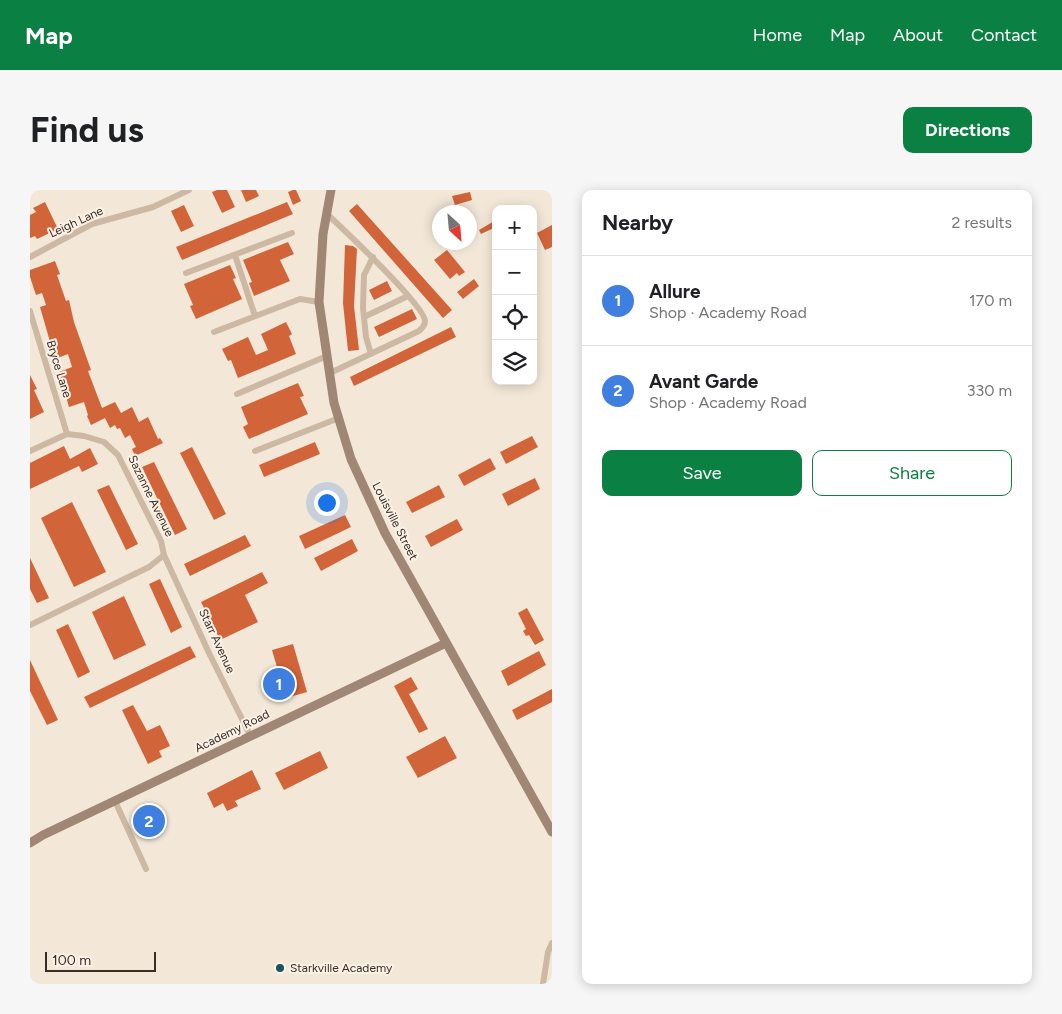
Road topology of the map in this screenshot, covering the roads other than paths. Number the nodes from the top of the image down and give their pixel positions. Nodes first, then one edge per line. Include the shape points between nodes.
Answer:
1 (189, 190) edge
2 (331, 190) edge
3 (327, 214) junction
4 (292, 233) dead end
5 (235, 255) junction
6 (30, 256) edge
7 (373, 257) junction
8 (186, 274) dead end
9 (408, 296) junction
10 (319, 302) junction
11 (30, 312) edge
12 (255, 316) junction
13 (364, 317) junction
14 (214, 332) dead end
15 (371, 354) junction
16 (327, 356) junction
17 (330, 373) junction
18 (237, 394) dead end
19 (339, 418) junction
20 (67, 434) junction
21 (30, 451) edge
22 (255, 451) dead end
23 (164, 555) junction
24 (30, 626) edge
25 (446, 643) junction
26 (251, 737) junction
27 (115, 802) junction
28 (552, 832) edge
29 (30, 843) edge
30 (146, 868) dead end
31 (552, 943) edge
32 (543, 984) edge

1 - 6 street, Leigh Lane via 153,207 92,224
2 - 3 main road, Louisville Street
3 - 7 street
3 - 10 main road, Louisville Street
4 - 5 street
5 - 8 street
5 - 12 street
7 - 9 street
7 - 13 street via 364,274
9 - 13 street
9 - 15 street via 426,319 425,325
10 - 12 street via 300,299
10 - 16 main road, Louisville Street
11 - 20 street, Bryce Lane
12 - 14 street
13 - 15 street
15 - 17 street
16 - 17 main road, Louisville Street
16 - 18 street
17 - 19 main road, Louisville Street
19 - 22 street
19 - 25 main road, Louisville Street via 351,459 385,533
20 - 21 street
20 - 23 street, Sazanne Avenue via 104,442 118,455 161,541
23 - 24 street via 149,567
23 - 26 street, Starr Avenue
25 - 26 main road, Academy Road
25 - 28 main road, Louisville Street
26 - 27 main road, Academy Road
27 - 29 main road, Academy Road
27 - 30 street
31 - 32 street

